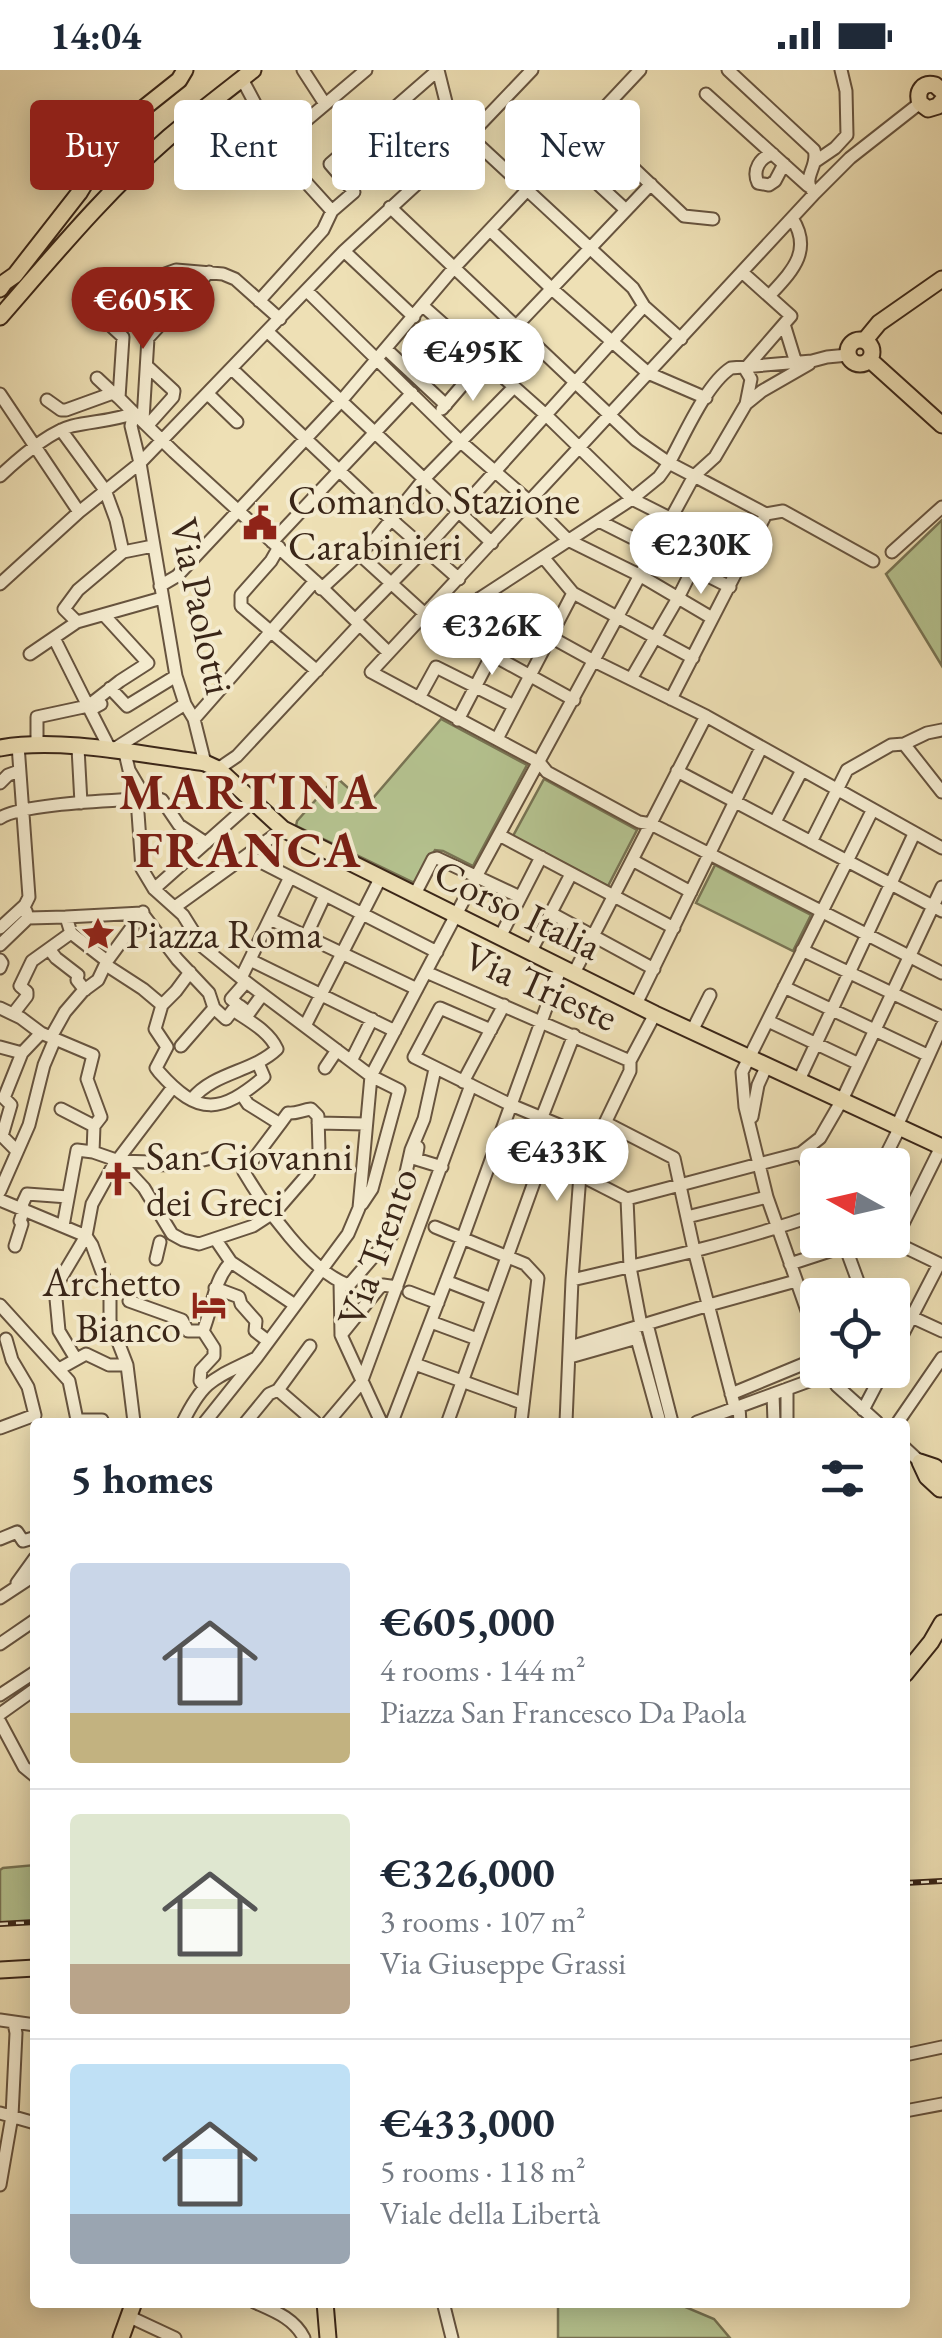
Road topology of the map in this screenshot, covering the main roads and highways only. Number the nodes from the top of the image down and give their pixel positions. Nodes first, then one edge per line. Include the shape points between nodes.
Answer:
1 (185, 70) edge
2 (248, 74) edge
3 (15, 275) junction
4 (942, 279) edge
5 (0, 290) edge
6 (16, 299) junction
7 (0, 317) edge
8 (865, 340) junction
9 (870, 360) junction
10 (942, 425) edge
11 (0, 748) edge
12 (942, 1146) edge
13 (920, 1462) road end
14 (942, 1484) edge
15 (940, 1635) edge
16 (910, 1668) edge
17 (30, 1967) edge
18 (0, 1970) edge
19 (325, 2308) edge
20 (132, 2310) edge
21 (121, 2338) edge
22 (328, 2338) edge

1 - 3 main road via 110,142
2 - 6 main road via 125,178
3 - 5 main road
3 - 6 main road
4 - 8 main road
6 - 7 main road
8 - 9 main road via 873,349
8 - 9 main road via 851,344 848,356 856,364
9 - 10 main road
11 - 12 main road, Corso Italia via 37,744 211,766 284,829 655,1014
13 - 14 main road via 927,1477
15 - 16 main road
17 - 18 main road
19 - 22 main road
20 - 21 main road

